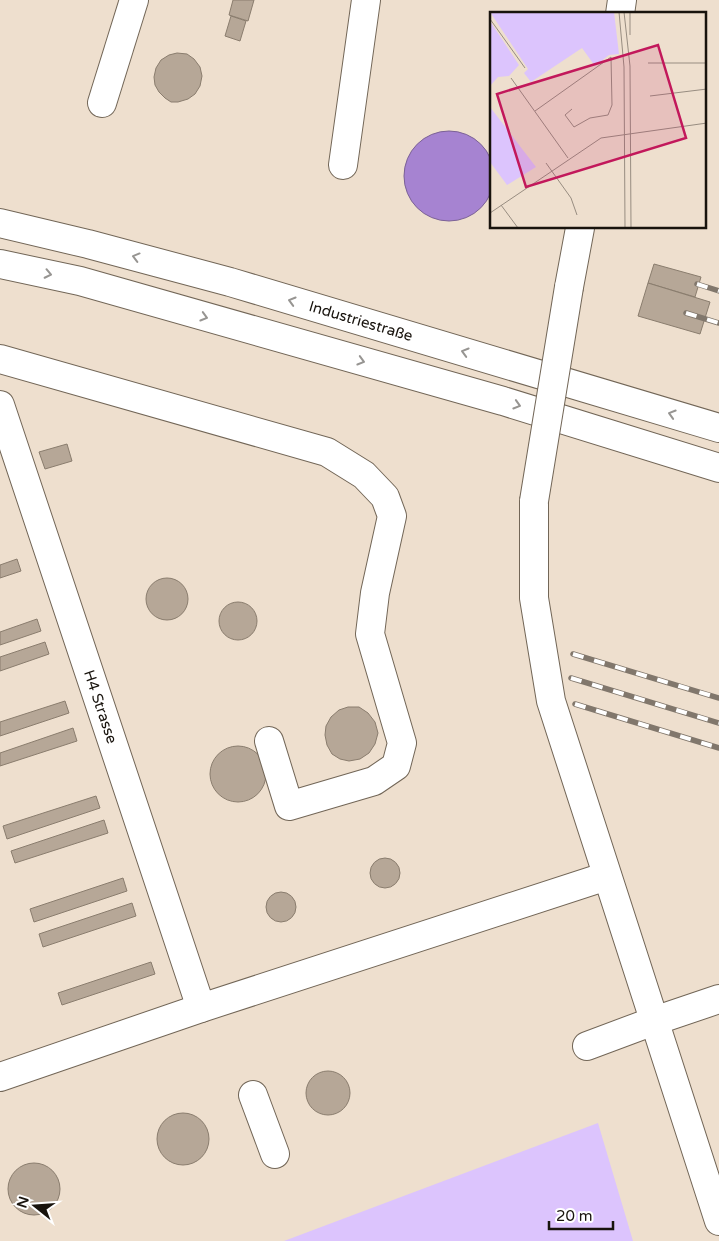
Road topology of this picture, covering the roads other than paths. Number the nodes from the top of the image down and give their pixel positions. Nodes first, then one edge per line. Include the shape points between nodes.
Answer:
1 (134, 0) edge
2 (366, 0) edge
3 (102, 103) dead end
4 (343, 164) dead end
5 (0, 223) edge
6 (580, 229) edge
7 (0, 264) edge
8 (0, 359) edge
9 (0, 405) edge
10 (719, 428) edge
11 (719, 468) edge
12 (269, 740) dead end
13 (607, 876) junction
14 (719, 999) edge
15 (201, 1008) junction
16 (654, 1021) junction
17 (587, 1046) dead end
18 (0, 1077) edge
19 (253, 1095) dead end
20 (275, 1154) dead end
21 (719, 1221) edge

1 - 3 main road
2 - 4 main road
10 -> 5 main road, Industriestraße via 230,282
6 - 13 main road, bridge via 534,501 534,598 551,701
7 -> 11 main road via 80,281 504,401
8 - 12 main road via 327,452 364,475 385,498 392,516 375,593 370,634 402,742 396,766 374,781 289,806
9 - 15 main road, H4 Strasse
13 - 15 main road
13 - 16 main road
14 - 16 main road
15 - 18 main road
16 - 17 main road
16 - 21 main road
19 - 20 main road

